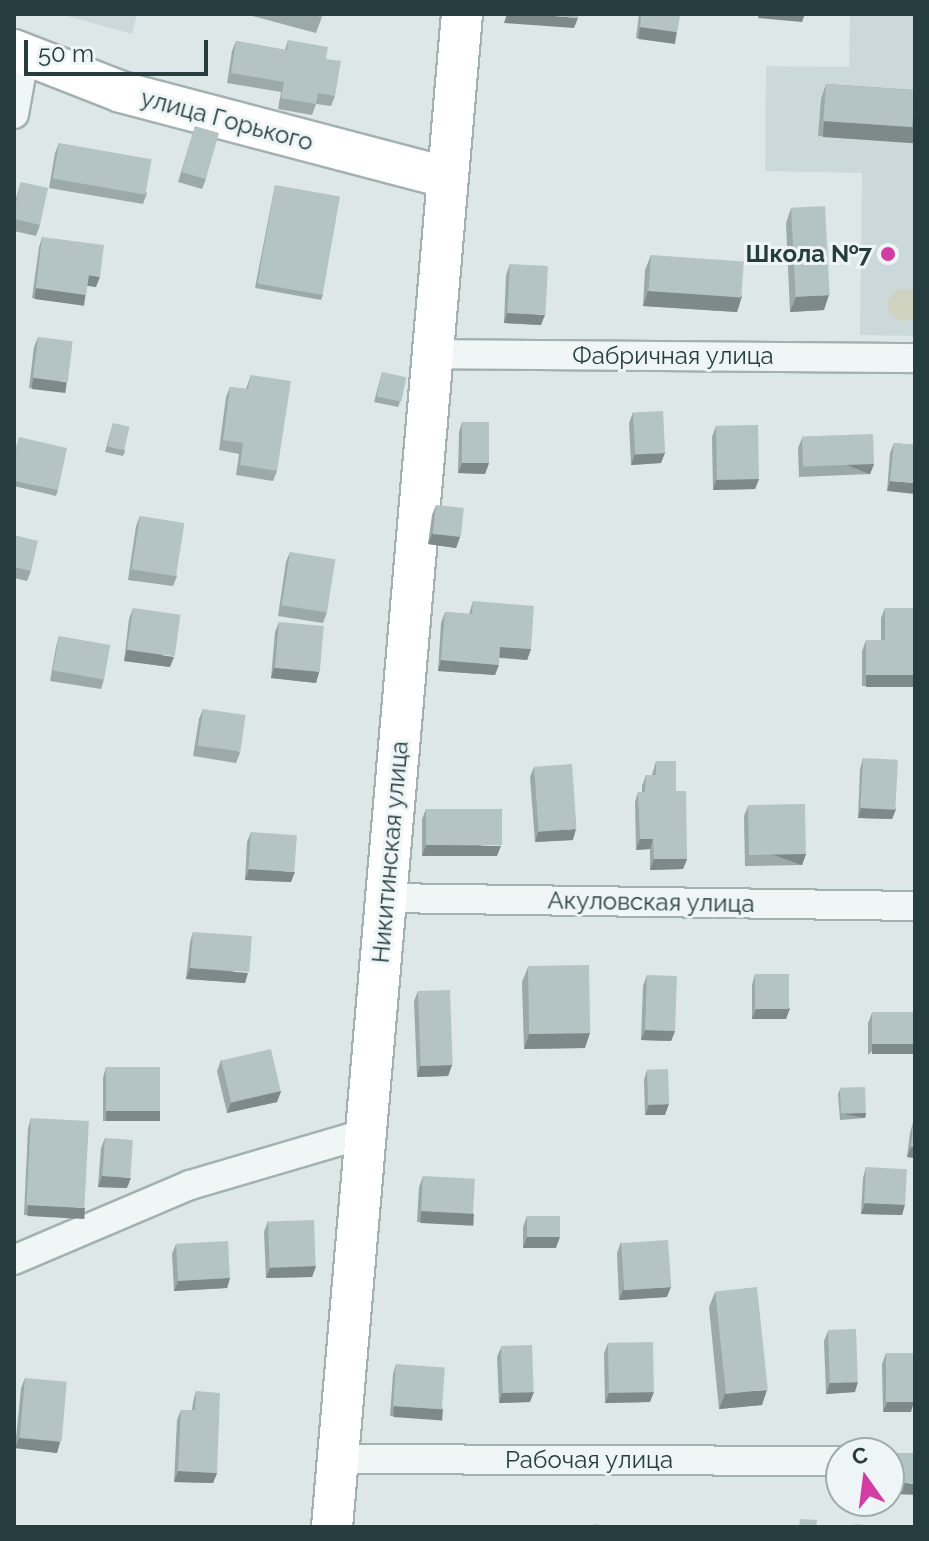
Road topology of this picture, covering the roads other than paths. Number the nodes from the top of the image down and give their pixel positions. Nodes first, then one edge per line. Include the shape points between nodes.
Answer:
1 (462, 14) edge
2 (20, 52) edge
3 (14, 114) edge
4 (444, 177) junction
5 (432, 354) junction
6 (915, 358) edge
7 (387, 898) junction
8 (915, 906) edge
9 (363, 1134) junction
10 (14, 1260) edge
11 (338, 1459) junction
12 (825, 1461) edge
13 (332, 1527) edge

1 - 4 street, Никитинская улица
2 - 3 street
2 - 4 street, улица Горького via 121,92
4 - 5 street, Никитинская улица
5 - 6 street, Фабричная улица
5 - 7 street, Никитинская улица
7 - 8 street, Акуловская улица
7 - 9 street, Никитинская улица
9 - 10 street via 190,1185
9 - 11 street, Никитинская улица
11 - 12 street, Рабочая улица
11 - 13 street, Никитинская улица

